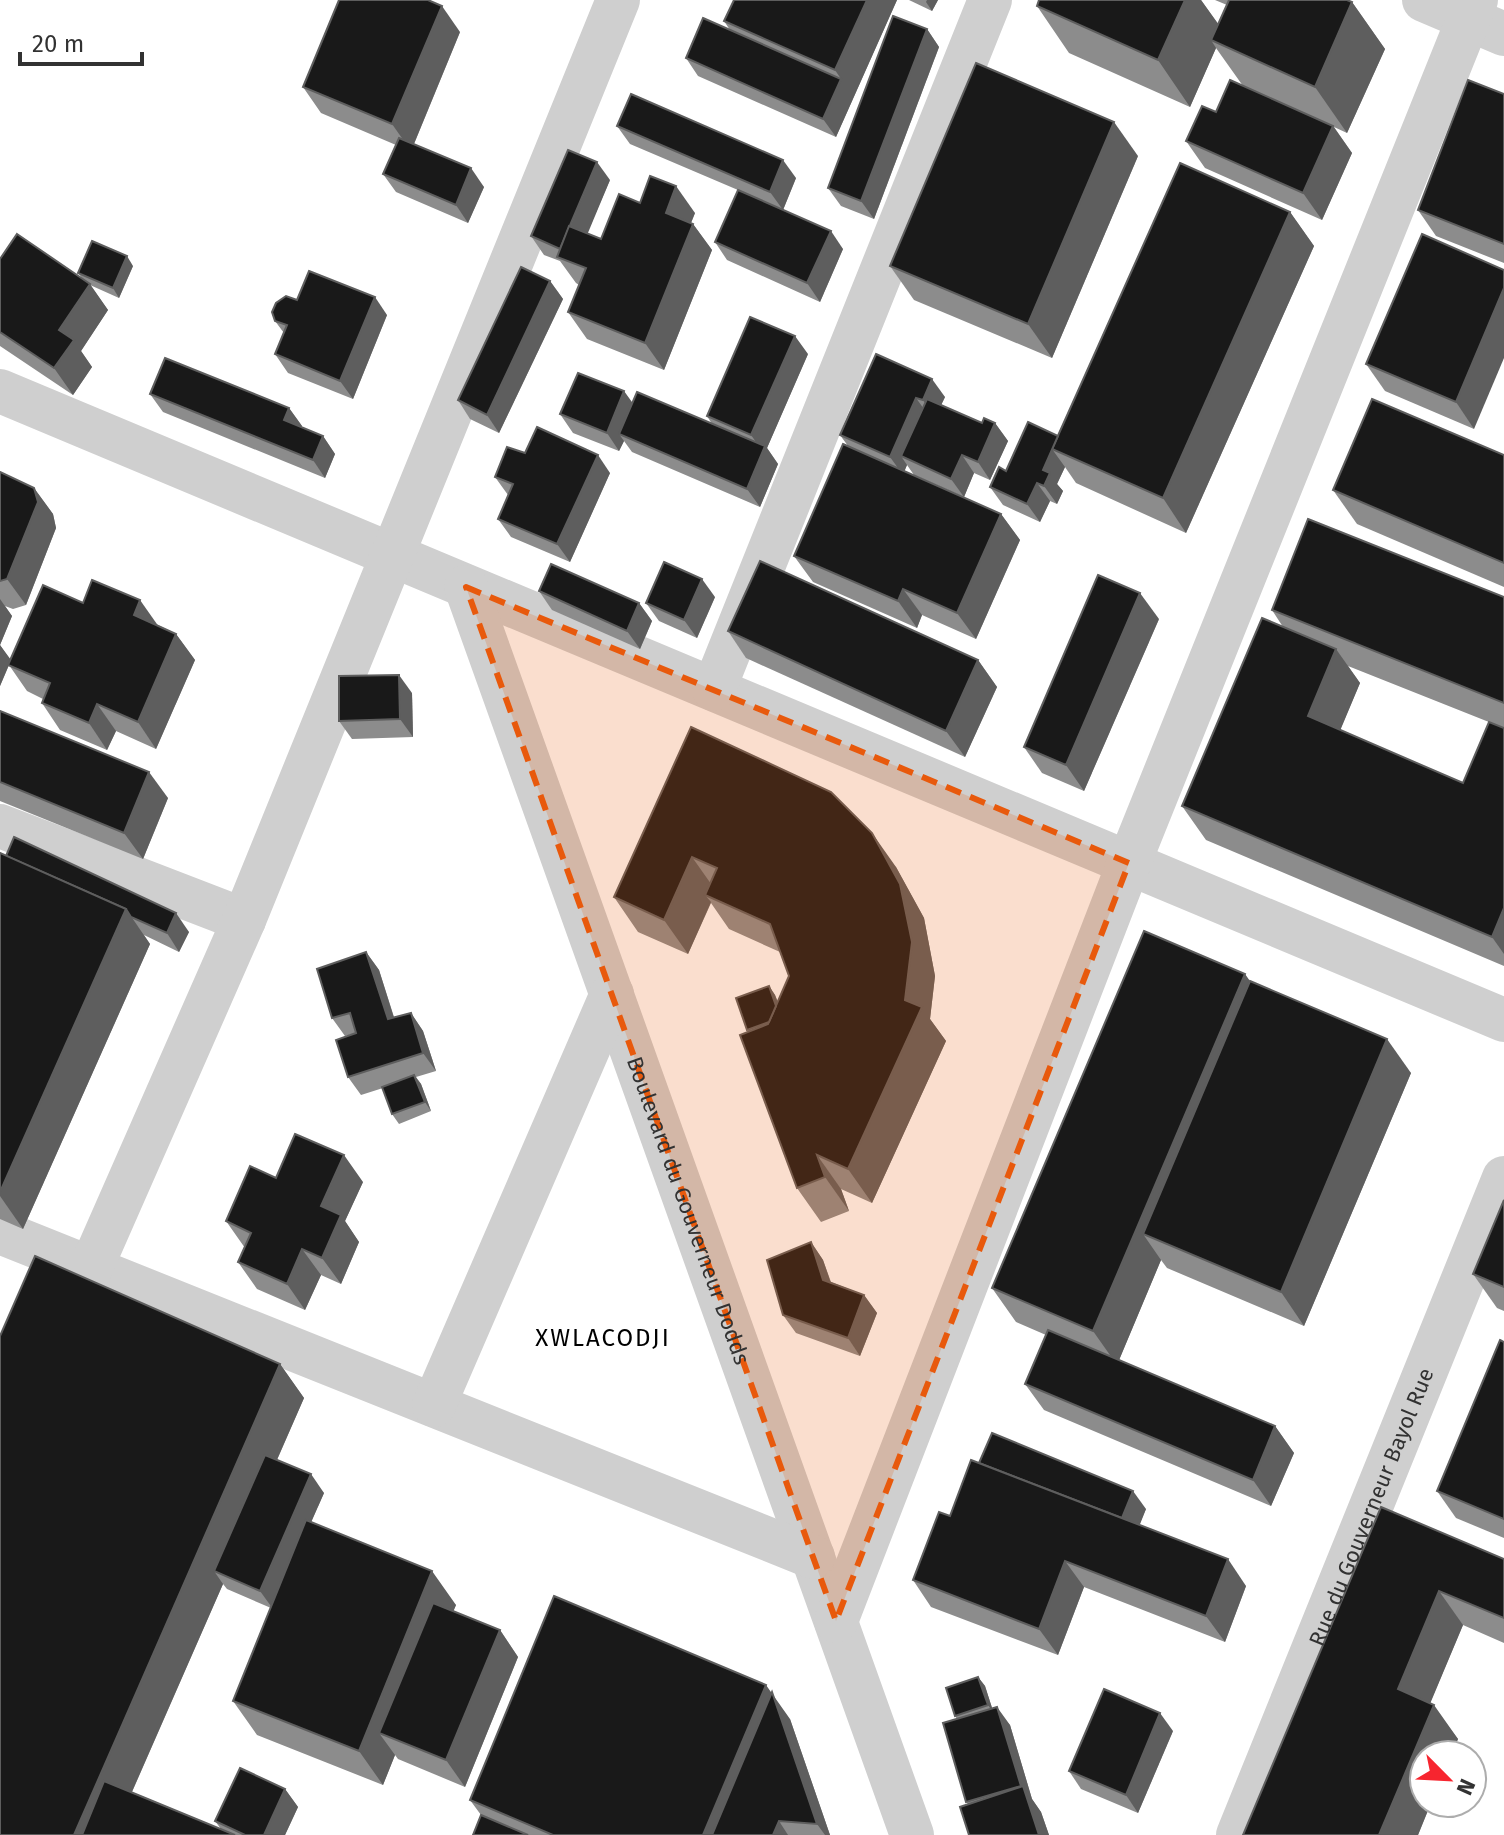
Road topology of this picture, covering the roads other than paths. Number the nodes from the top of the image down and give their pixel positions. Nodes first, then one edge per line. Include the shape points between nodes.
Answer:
1 (618, 0) edge
2 (990, 0) edge
3 (1424, 0) edge
4 (1483, 18) edge
5 (0, 391) edge
6 (394, 556) junction
7 (466, 587) junction
8 (714, 689) junction
9 (0, 826) edge
10 (1129, 863) junction
11 (244, 920) junction
12 (612, 994) junction
13 (1504, 1020) edge
14 (1504, 1178) edge
15 (0, 1232) edge
16 (91, 1268) junction
17 (434, 1405) junction
18 (813, 1557) junction
19 (836, 1621) junction
20 (912, 1835) edge
21 (1238, 1835) edge

1 - 6 street
2 - 8 street
3 - 4 street
4 - 10 street
5 - 6 street
6 - 7 street
6 - 11 street
7 - 8 street
7 - 12 street, Boulevard du Gouverneur Dodds
8 - 10 street
9 - 11 street
10 - 13 street
10 - 19 street
11 - 16 street
12 - 17 street
12 - 18 street, Boulevard du Gouverneur Dodds
14 - 21 street, Rue du Gouverneur Bayol Rue
15 - 16 street
16 - 17 street
17 - 18 street
18 - 19 street, Boulevard du Gouverneur Dodds
19 - 20 street, Boulevard du Gouverneur Dodds

